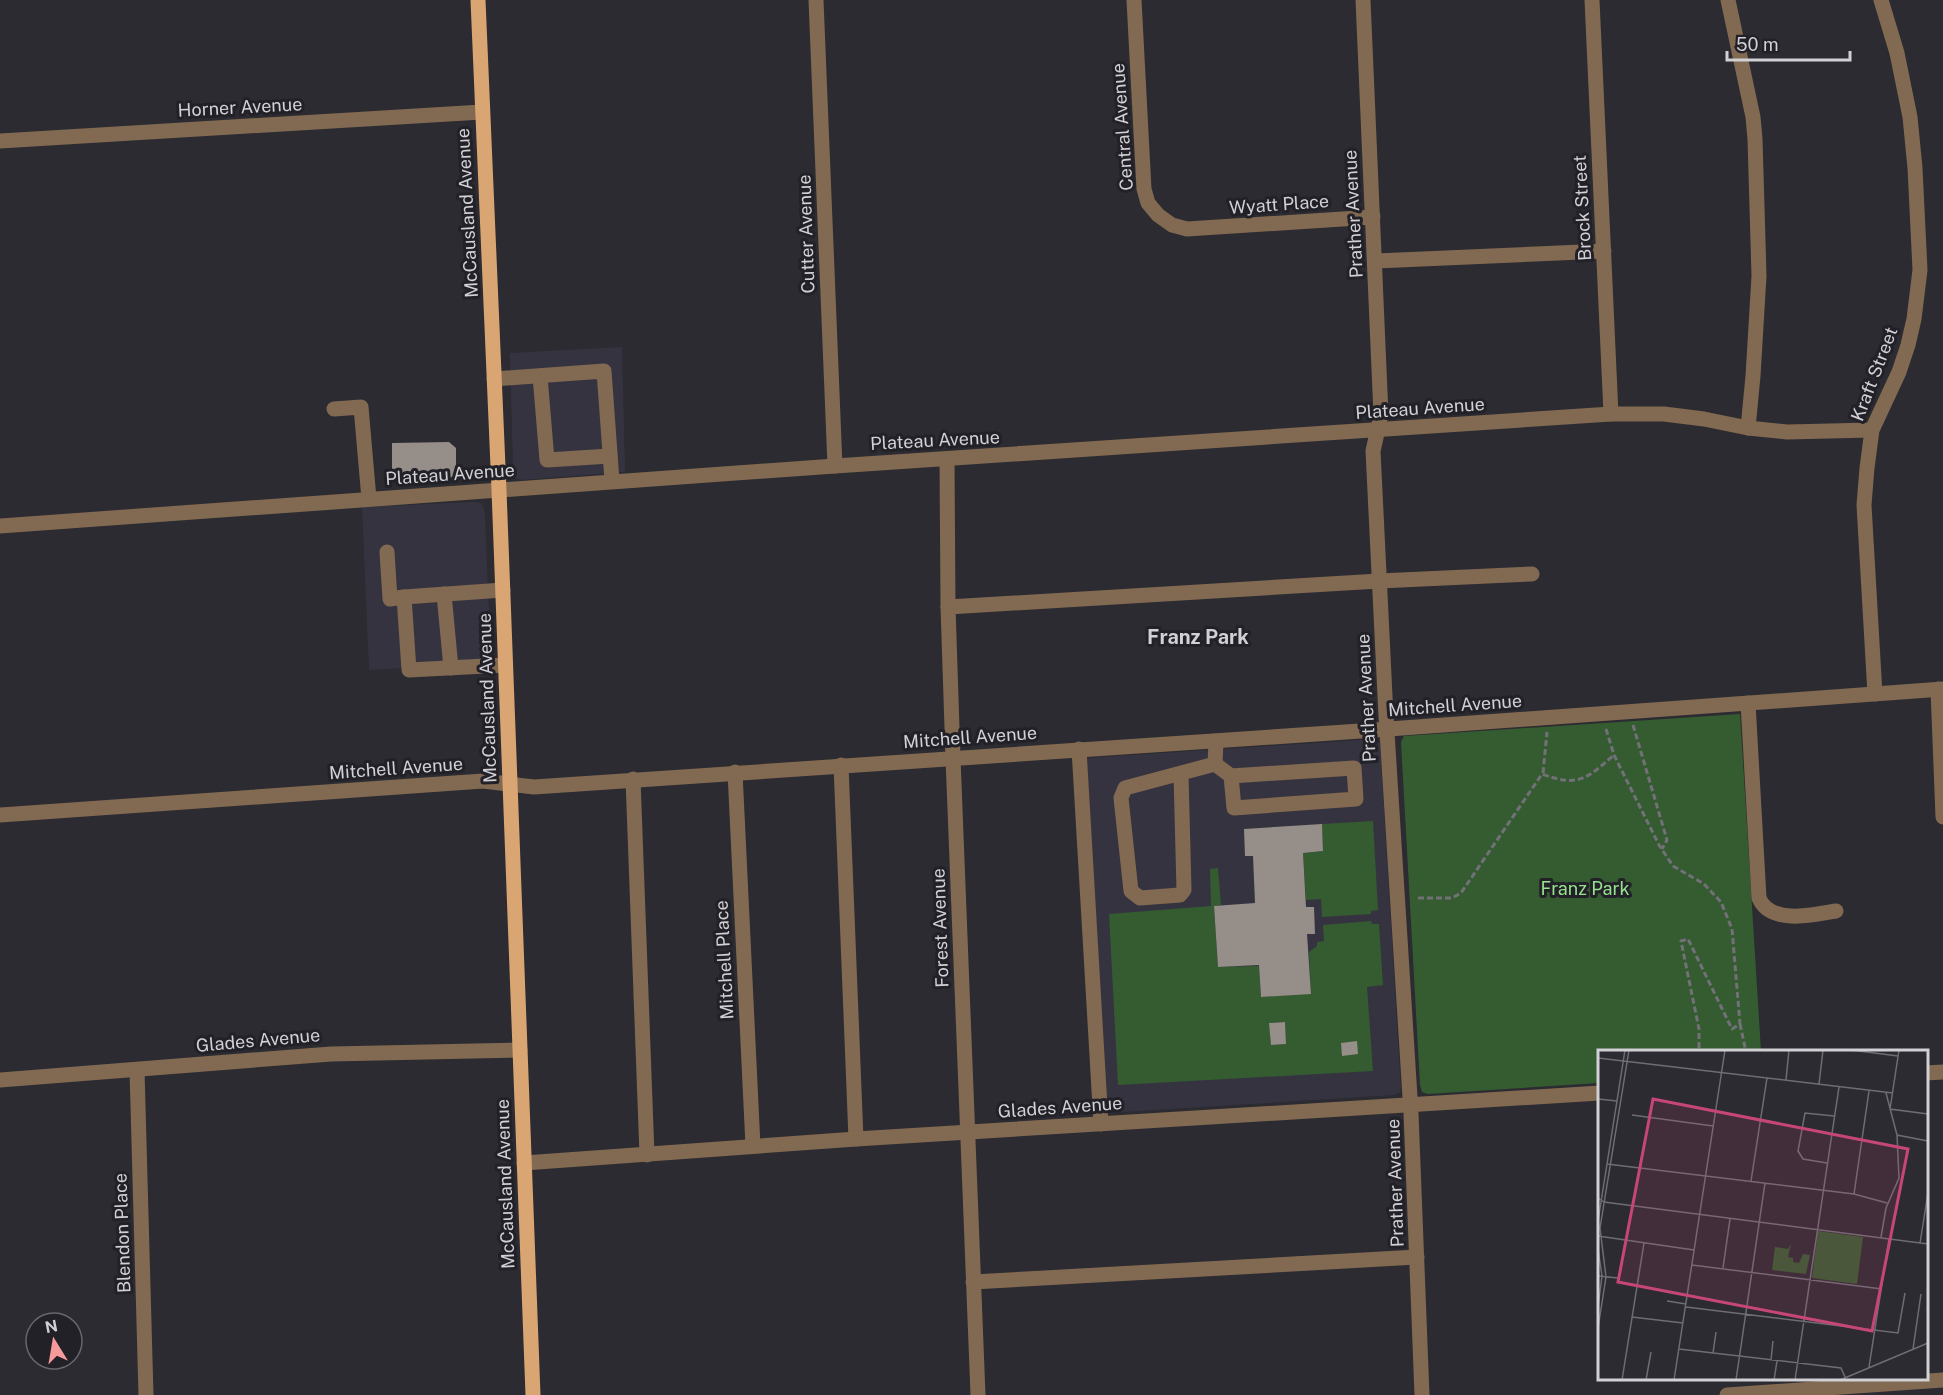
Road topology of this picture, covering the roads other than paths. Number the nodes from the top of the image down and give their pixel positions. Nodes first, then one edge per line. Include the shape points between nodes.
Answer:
1 (478, 0) edge
2 (816, 0) edge
3 (1134, 0) edge
4 (1362, 0) edge
5 (1592, 0) edge
6 (1728, 0) edge
7 (1881, 0) edge
8 (482, 112) junction
9 (0, 141) edge
10 (1373, 217) junction
11 (1187, 229) joint
12 (1604, 251) junction
13 (1376, 261) junction
14 (540, 376) junction
15 (494, 379) junction
16 (334, 409) dead end
17 (1611, 414) junction
18 (1748, 428) junction
19 (1377, 430) junction
20 (1872, 430) junction
21 (610, 456) junction
22 (946, 459) junction
23 (835, 466) junction
24 (612, 481) junction
25 (499, 490) junction
26 (369, 500) junction
27 (0, 526) edge
28 (387, 552) dead end
29 (1532, 574) dead end
30 (1378, 581) junction
31 (503, 590) junction
32 (444, 594) junction
33 (404, 597) junction
34 (948, 607) junction
35 (505, 665) junction
36 (451, 668) junction
37 (1941, 689) edge
38 (1875, 694) junction
39 (1748, 703) junction
40 (1387, 729) junction
41 (1216, 741) junction
42 (1079, 749) junction
43 (953, 759) junction
44 (1215, 764) junction
45 (841, 765) junction
46 (735, 772) junction
47 (1181, 774) junction
48 (1231, 776) junction
49 (633, 779) junction
50 (509, 784) junction
51 (0, 815) edge
52 (1943, 817) edge
53 (1836, 911) dead end
54 (520, 1050) junction
55 (137, 1070) junction
56 (1943, 1072) edge
57 (1928, 1073) edge
58 (0, 1080) edge
59 (1598, 1093) edge
60 (1411, 1104) junction
61 (1101, 1124) junction
62 (968, 1132) junction
63 (856, 1138) junction
64 (753, 1146) junction
65 (647, 1155) junction
66 (524, 1163) junction
67 (1417, 1257) junction
68 (974, 1282) junction
69 (1943, 1380) edge
70 (146, 1395) edge
71 (533, 1395) edge
72 (978, 1395) edge
73 (1422, 1395) edge
74 (1727, 1395) edge

1 - 8 main road, McCausland Avenue
2 - 23 street, Cutter Avenue
3 - 11 street, Central Avenue via 1144,189 1148,203 1158,215
4 - 10 street, Prather Avenue
5 - 12 street, Brock Street
6 - 18 street via 1755,139 1759,276
7 - 20 street, Kraft Street via 1897,52 1910,117 1920,270 1908,345
8 - 9 street, Horner Avenue
8 - 15 main road, McCausland Avenue
10 - 11 street, Wyatt Place
10 - 13 street, Prather Avenue
12 - 13 street
12 - 17 street, Brock Street
13 - 19 street, Prather Avenue via 1381,415
14 - 15 street
14 - 21 street via 547,460
14 - 21 street via 604,371
15 - 25 main road, McCausland Avenue
16 - 26 street via 361,407
17 - 18 street, Plateau Avenue via 1704,418
17 - 19 street, Plateau Avenue
18 - 20 street, Plateau Avenue via 1787,432
19 - 22 street, Plateau Avenue
19 - 30 street, Prather Avenue via 1372,451
20 - 38 street, Kraft Street via 1864,504
21 - 24 street
22 - 23 street, Plateau Avenue
22 - 34 street, Forest Avenue
23 - 24 street, Plateau Avenue
24 - 25 street, Plateau Avenue
25 - 26 street, Plateau Avenue
25 - 31 main road, McCausland Avenue
26 - 27 street, Plateau Avenue
28 - 33 street via 390,599
29 - 30 street
30 - 34 street
30 - 40 street, Prather Avenue
31 - 32 street
31 - 35 main road, McCausland Avenue
32 - 33 street
32 - 36 street
33 - 36 street via 409,670
34 - 43 street, Forest Avenue
35 - 36 street
35 - 50 main road, McCausland Avenue
37 - 38 street, Mitchell Avenue
37 - 52 street
38 - 39 street, Mitchell Avenue
39 - 40 street, Mitchell Avenue
39 - 53 street via 1762,906 1796,918
40 - 41 street, Mitchell Avenue
40 - 60 street, Prather Avenue
41 - 42 street, Mitchell Avenue
41 - 44 street
42 - 43 street, Mitchell Avenue
42 - 61 street
43 - 45 street, Mitchell Avenue
43 - 62 street, Forest Avenue
44 - 47 street
44 - 48 street
45 - 46 street, Mitchell Avenue
45 - 63 street
46 - 49 street, Mitchell Avenue
46 - 64 street, Mitchell Place
47 - 47 street via 1125,788 1121,798 1131,891 1140,898 1180,895 1184,890
48 - 48 street via 1234,808 1356,799 1354,768
49 - 50 street, Mitchell Avenue via 534,787
49 - 65 street
50 - 51 street, Mitchell Avenue via 483,781
50 - 54 main road, McCausland Avenue
54 - 55 street, Glades Avenue via 331,1054
54 - 66 main road, McCausland Avenue
55 - 58 street, Glades Avenue
55 - 70 street, Blendon Place
56 - 57 street
59 - 60 street, Glades Avenue
60 - 61 street, Glades Avenue
60 - 67 street, Prather Avenue
61 - 62 street, Glades Avenue
62 - 63 street, Glades Avenue
62 - 68 street, Forest Avenue
63 - 64 street, Glades Avenue
64 - 65 street, Glades Avenue
65 - 66 street, Glades Avenue
66 - 71 main road, McCausland Avenue
67 - 68 street
67 - 73 street, Prather Avenue
68 - 72 street, Forest Avenue
69 - 74 street

